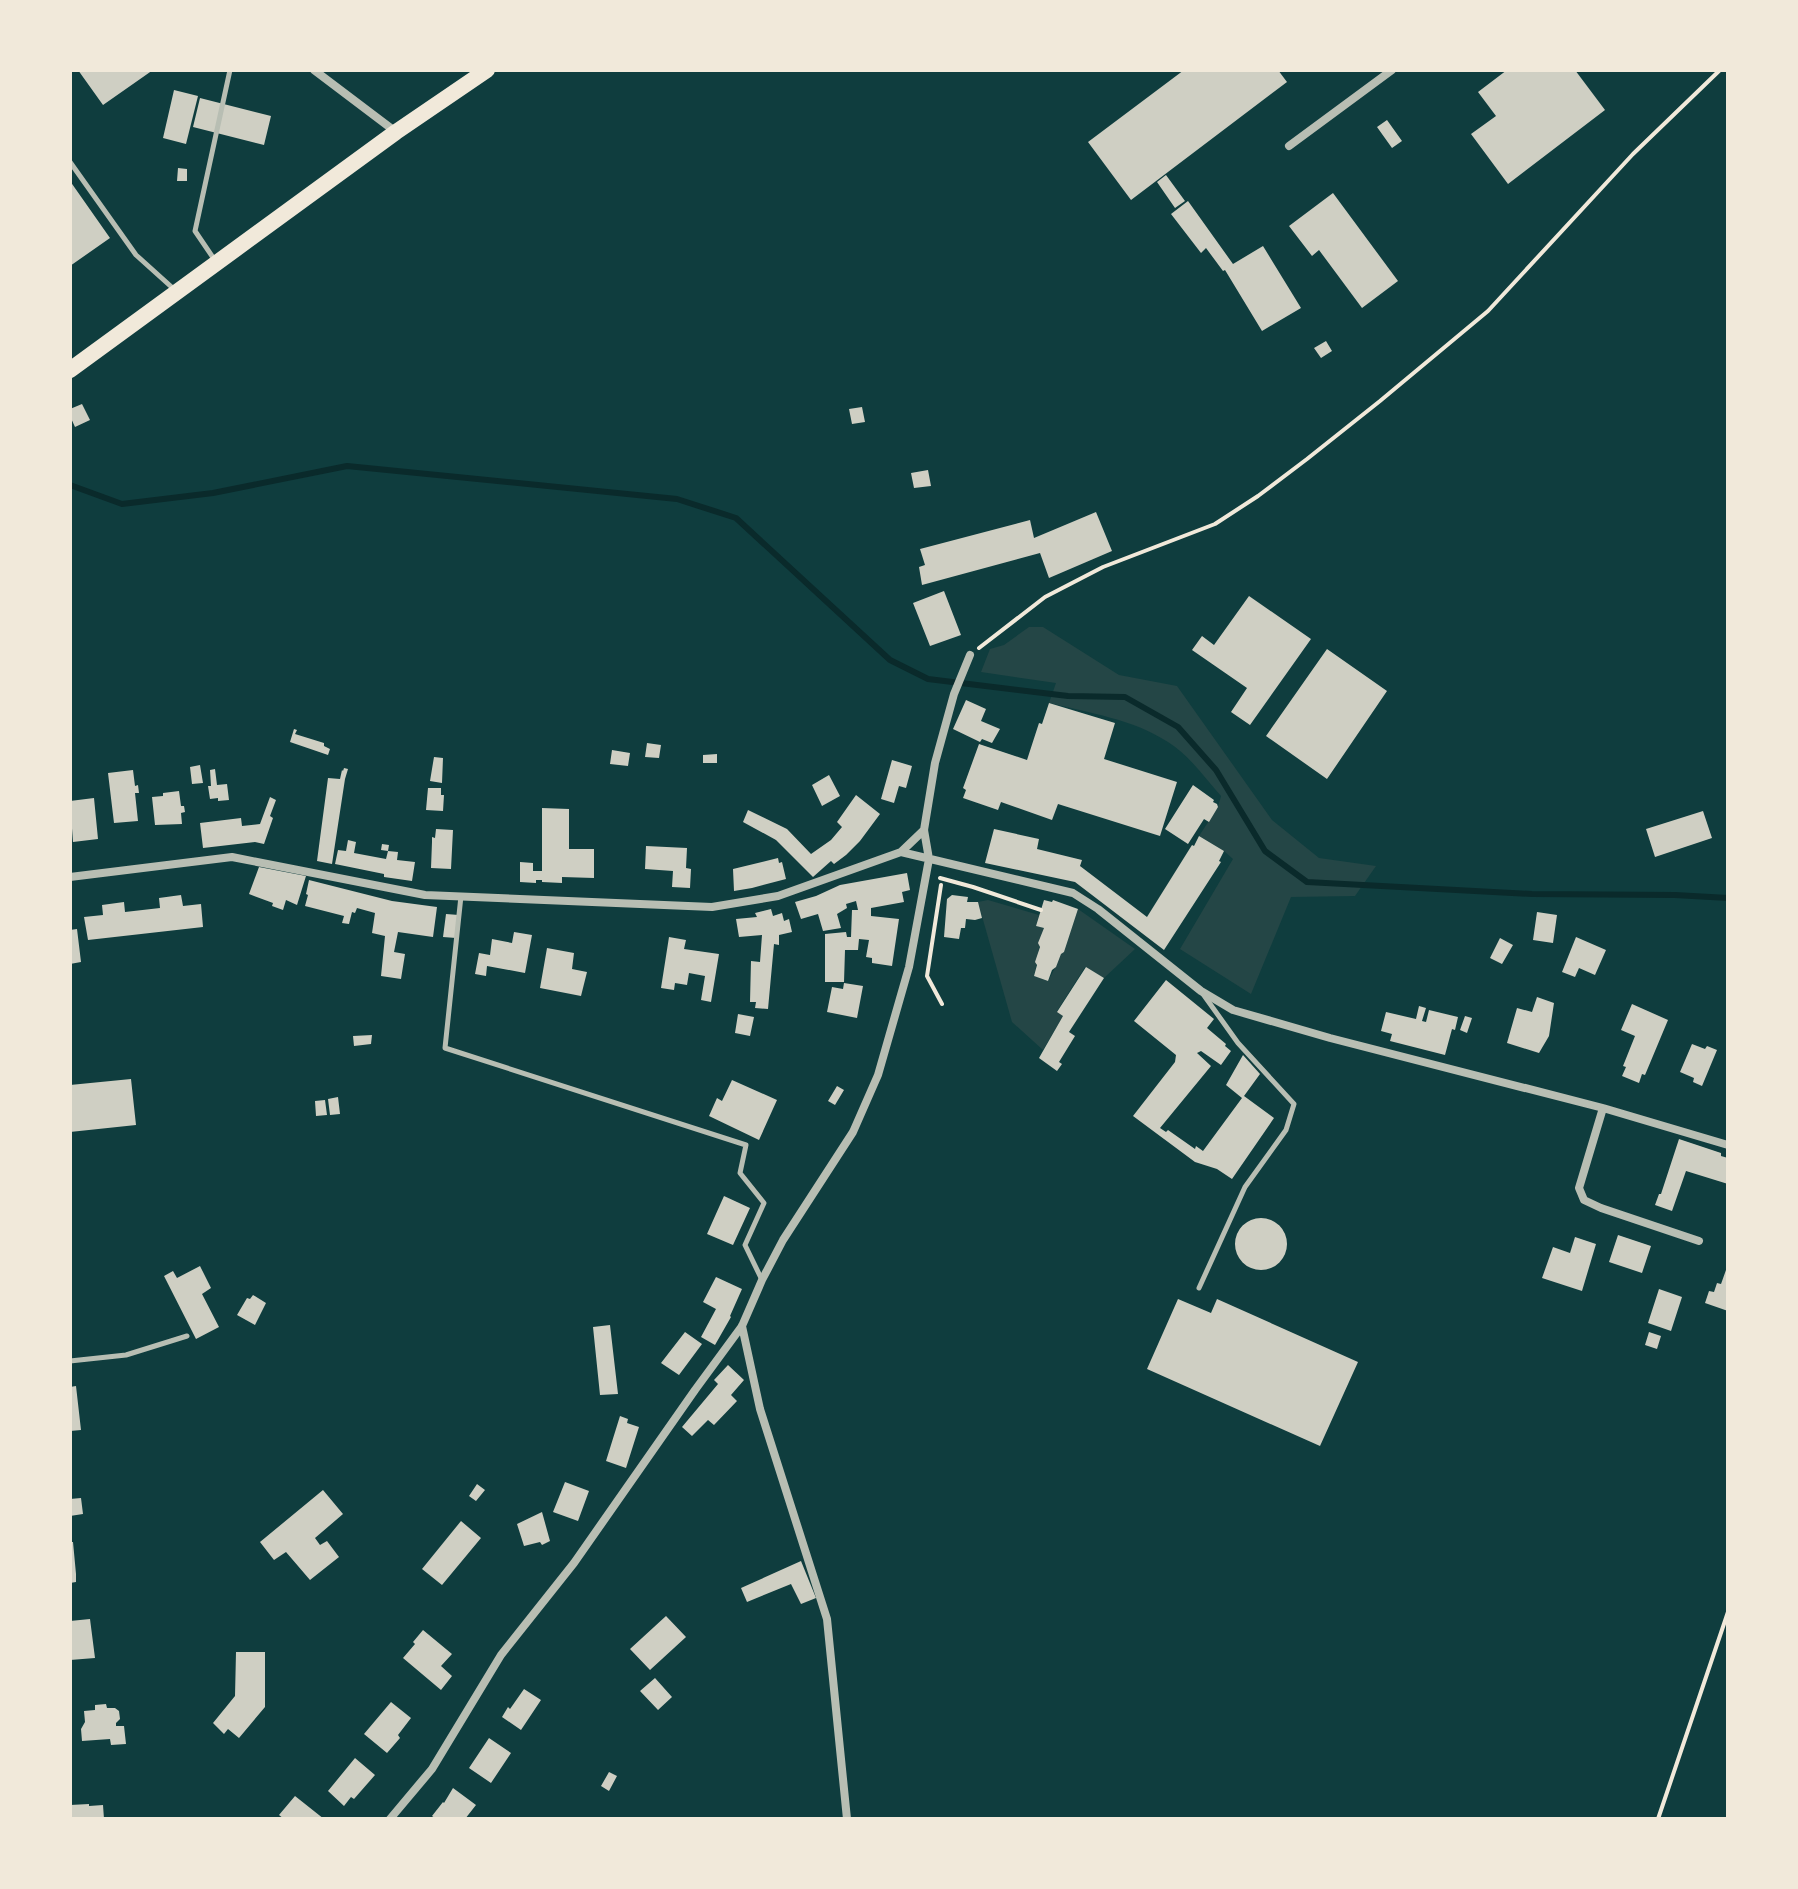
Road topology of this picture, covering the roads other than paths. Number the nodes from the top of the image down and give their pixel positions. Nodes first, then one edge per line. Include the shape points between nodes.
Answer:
1 (230, 70) edge
2 (314, 70) edge
3 (487, 70) edge
4 (1392, 70) edge
5 (396, 132) junction
6 (1289, 146) dead end
7 (70, 162) edge
8 (217, 263) junction
9 (177, 292) junction
10 (70, 370) edge
11 (970, 655) road end
12 (924, 830) junction
13 (901, 852) junction
14 (929, 859) junction
15 (70, 877) edge
16 (461, 896) junction
17 (1201, 991) junction
18 (1603, 1108) junction
19 (1728, 1145) edge
20 (1699, 1241) dead end
21 (762, 1280) junction
22 (1199, 1288) dead end
23 (742, 1326) junction
24 (187, 1336) dead end
25 (70, 1361) edge
26 (390, 1819) edge
27 (847, 1819) edge

1 - 8 lane via 195,231
2 - 5 street
3 - 5 main road
4 - 6 street
5 - 8 main road
7 - 9 lane via 136,255
8 - 9 main road
9 - 10 main road
11 - 12 street via 935,763
12 - 13 street
12 - 14 street
13 - 14 street
13 - 16 street via 778,896 712,907
14 - 17 street via 1073,893
14 - 21 street via 909,967 878,1075 853,1132
15 - 16 street via 232,857 425,895
16 - 21 lane via 445,1048 746,1145 740,1173 764,1203 745,1245
17 - 18 street via 1233,1010
17 - 22 lane via 1238,1043 1294,1104 1286,1130 1245,1187
18 - 19 street
18 - 20 street via 1579,1188 1584,1200
21 - 23 street
23 - 26 street via 574,1563 501,1655 432,1769
23 - 27 street via 760,1409 827,1619
24 - 25 lane via 126,1355

